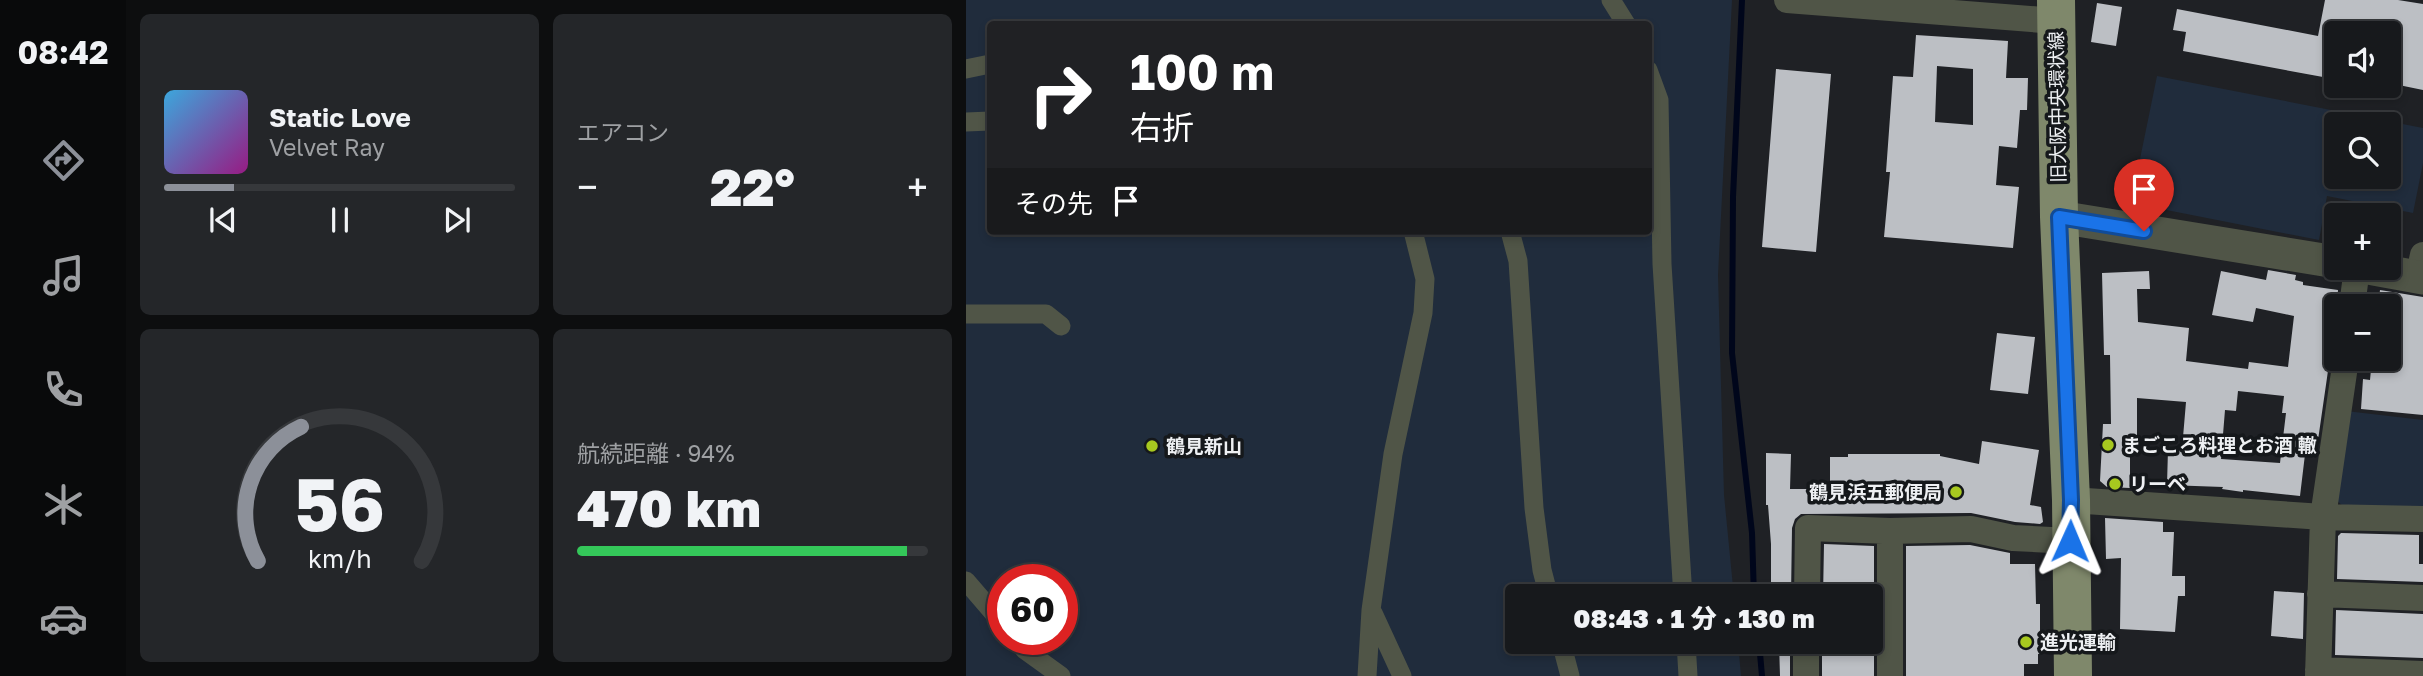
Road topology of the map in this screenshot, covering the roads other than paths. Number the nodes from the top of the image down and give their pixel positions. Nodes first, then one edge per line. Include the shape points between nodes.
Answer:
1 (1611, 0) edge
2 (1787, 0) edge
3 (2056, 11) edge
4 (1624, 21) edge
5 (987, 65) edge
6 (966, 69) edge
7 (1652, 82) edge
8 (987, 121) edge
9 (966, 122) edge
10 (2059, 217) junction
11 (1414, 235) edge
12 (1511, 235) edge
13 (2324, 260) edge
14 (2401, 269) edge
15 (2421, 270) edge
16 (966, 314) edge
17 (1061, 326) dead end
18 (2344, 371) edge
19 (2071, 500) junction
20 (2323, 517) junction
21 (2423, 519) edge
22 (1890, 531) junction
23 (2070, 541) junction
24 (966, 581) edge
25 (1546, 584) edge
26 (1682, 584) edge
27 (1807, 584) edge
28 (2320, 594) junction
29 (2423, 598) edge
30 (987, 605) edge
31 (1371, 610) junction
32 (1564, 654) edge
33 (1687, 654) edge
34 (1806, 654) edge
35 (1032, 655) edge
36 (2318, 673) edge
37 (2423, 674) edge
38 (1062, 676) edge
39 (1367, 676) edge
40 (1402, 676) edge
41 (1570, 676) edge
42 (1688, 676) edge
43 (1806, 676) edge
44 (1891, 676) edge
45 (2073, 676) edge

1 - 4 street
2 - 3 street
3 - 10 main road, 旧大阪中央環状線
5 - 6 street
7 - 26 street via 1659,100 1662,264
8 - 9 street
10 - 13 street
10 - 19 main road, 旧大阪中央環状線
11 - 31 street via 1426,279 1423,313 1393,454
12 - 25 street via 1518,261 1536,537
14 - 15 street
16 - 17 street via 1046,314
18 - 20 street
19 - 20 street
19 - 23 main road, 旧大阪中央環状線
20 - 21 street
20 - 28 street
22 - 23 street via 1971,529 2013,538
22 - 27 street via 1808,528
22 - 44 street
23 - 45 main road, 旧大阪中央環状線
24 - 30 street
28 - 29 street
28 - 36 street
31 - 39 street
31 - 40 street
32 - 41 street
33 - 42 street
34 - 43 street
35 - 38 street
36 - 37 street

